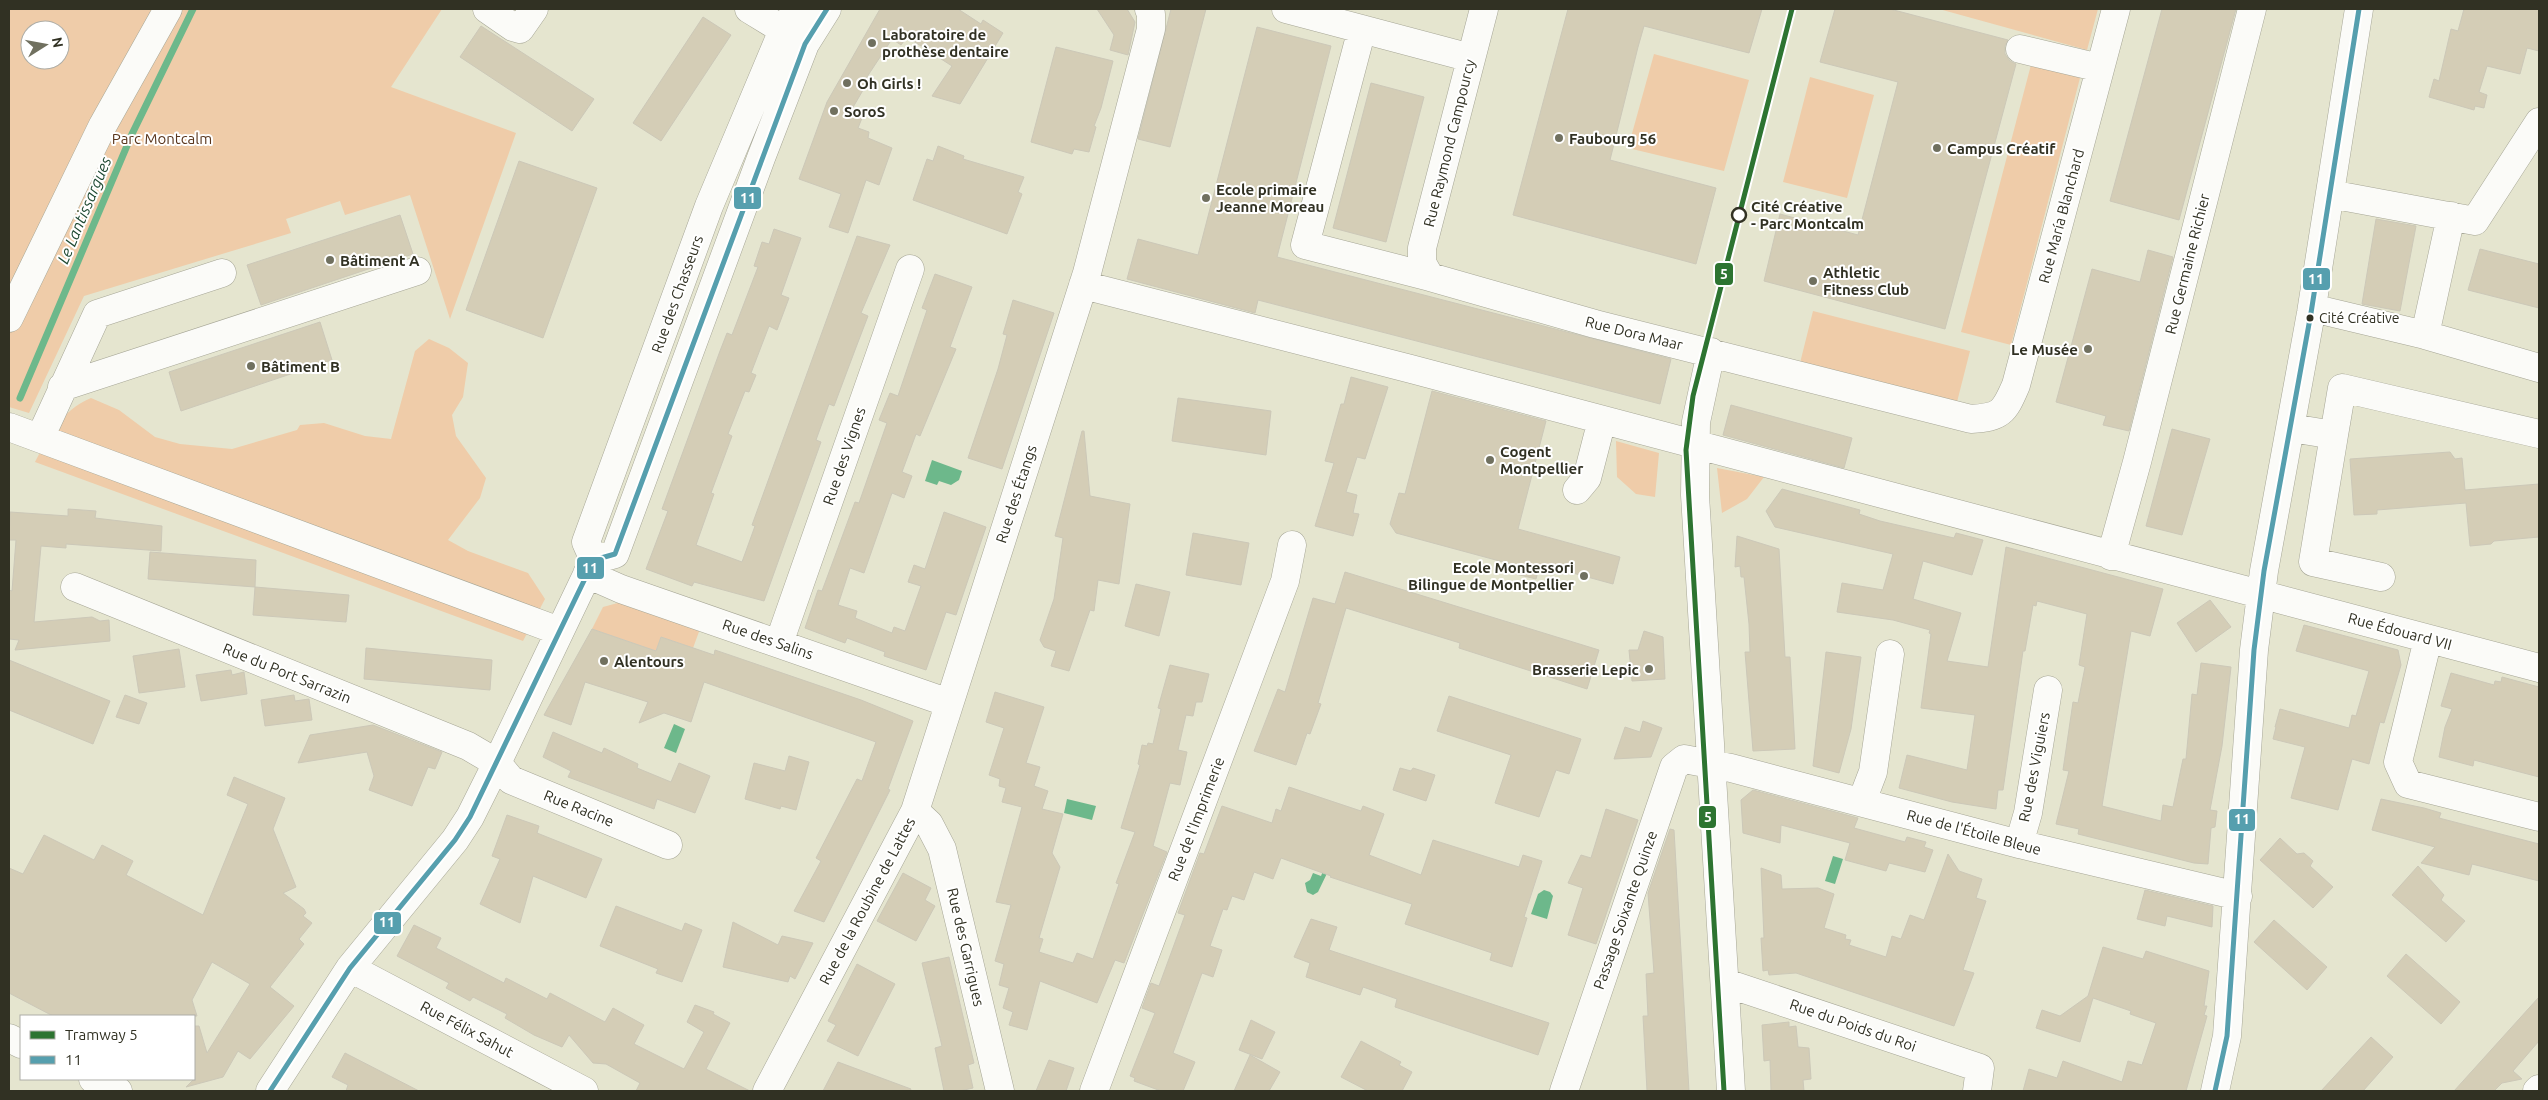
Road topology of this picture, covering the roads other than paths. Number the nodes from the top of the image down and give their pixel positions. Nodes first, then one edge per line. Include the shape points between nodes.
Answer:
1 (168, 9) edge
2 (487, 9) edge
3 (534, 9) edge
4 (749, 9) edge
5 (827, 9) edge
6 (1149, 9) edge
7 (1286, 9) edge
8 (1484, 9) edge
9 (2116, 9) edge
10 (2252, 9) edge
11 (2360, 9) edge
12 (790, 20) edge
13 (1362, 30) junction
14 (806, 44) junction
15 (2020, 49) dead end
16 (1471, 58) junction
17 (2100, 68) junction
18 (2539, 122) edge
19 (2330, 194) junction
20 (2451, 216) junction
21 (910, 269) dead end
22 (417, 271) dead end
23 (222, 273) dead end
24 (1430, 277) junction
25 (1083, 285) junction
26 (2312, 308) junction
27 (9, 318) edge
28 (2425, 335) junction
29 (1711, 352) junction
30 (2539, 368) edge
31 (62, 387) junction
32 (1993, 417) joint
33 (1602, 420) junction
34 (9, 427) edge
35 (2291, 428) junction
36 (2539, 434) edge
37 (2334, 435) junction
38 (40, 438) junction
39 (1695, 445) junction
40 (1577, 490) dead end
41 (1292, 544) dead end
42 (2111, 556) junction
43 (590, 567) junction
44 (2381, 577) dead end
45 (75, 587) dead end
46 (2261, 595) junction
47 (560, 631) junction
48 (2428, 639) junction
49 (779, 643) junction
50 (1890, 654) dead end
51 (2539, 668) edge
52 (2048, 690) dead end
53 (949, 702) junction
54 (497, 763) junction
55 (1712, 764) junction
56 (1865, 803) junction
57 (915, 811) junction
58 (2539, 818) edge
59 (2019, 844) junction
60 (668, 845) dead end
61 (2238, 896) junction
62 (350, 968) junction
63 (1726, 983) junction
64 (95, 1080) edge
65 (1979, 1080) edge
66 (118, 1091) edge
67 (270, 1091) edge
68 (584, 1091) edge
69 (767, 1091) edge
70 (1000, 1091) edge
71 (1094, 1091) edge
72 (1564, 1091) edge
73 (1731, 1091) edge
74 (2215, 1091) edge

1 - 27 street via 102,125
2 - 3 street via 520,29
4 - 12 street
5 - 14 street, Rue des Chasseurs
6 - 25 street, Rue des Étangs via 1151,29
7 - 13 street
8 - 16 street, Rue Raymond Campourcy
9 - 17 street, Rue María Blanchard
10 - 42 street, Rue Germaine Richier
11 - 19 street
12 - 14 street
12 - 43 street, Rue des Chasseurs via 709,206 586,542
13 - 16 street
13 - 24 street, Rue Dora Maar via 1305,245
14 - 43 street, Rue des Chasseurs via 616,554
15 - 17 street
16 - 24 street, Rue Raymond Campourcy via 1422,248 1422,263
17 - 32 street, Rue María Blanchard via 2016,386 2007,405
18 - 20 street via 2475,221
19 - 20 street
19 - 26 street
20 - 28 street
21 - 49 street, Rue des Vignes
22 - 31 street
23 - 31 street via 97,314
24 - 29 street, Rue Dora Maar via 1595,324
25 - 33 street, Rue Édouard VII
25 - 53 street, Rue des Étangs
26 - 28 street
26 - 35 street
28 - 30 street
29 - 32 street, Rue Dora Maar via 1971,419
29 - 39 street via 1696,422
31 - 38 street
33 - 39 street, Rue Édouard VII
33 - 40 street via 1588,478
34 - 38 street
35 - 37 street
35 - 46 street
36 - 37 street via 2342,388
37 - 44 street via 2313,562
38 - 47 street
39 - 42 street, Rue Édouard VII
39 - 55 street
41 - 71 street, Rue de l'Imprimerie via 1285,581
42 - 46 street, Rue Édouard VII
43 - 47 street
43 - 49 street, Rue des Salins via 622,589
45 - 54 street, Rue du Port Sarrazin via 468,746
46 - 48 street, Rue Édouard VII
46 - 61 street via 2254,650
47 - 54 street
48 - 51 street, Rue Édouard VII
48 - 58 street via 2398,762 2408,784
49 - 53 street, Rue des Salins
50 - 56 street
52 - 59 street, Rue des Viguiers via 2028,813
53 - 57 street, Rue de la Roubine de Lattes
54 - 60 street, Rue Racine via 511,780
54 - 62 street via 455,840
55 - 56 street, Rue de l'Étoile Bleue
55 - 63 street
55 - 72 street, Passage Soixante Quinze via 1684,759 1674,767
56 - 59 street, Rue de l'Étoile Bleue
57 - 69 street, Rue de la Roubine de Lattes
57 - 70 street, Rue des Garrigues via 929,824 942,848
59 - 61 street, Rue de l'Étoile Bleue
61 - 74 street via 2227,1036
62 - 67 street
62 - 68 street, Rue Félix Sahut
63 - 65 street, Rue du Poids du Roi
63 - 73 street
64 - 66 street

